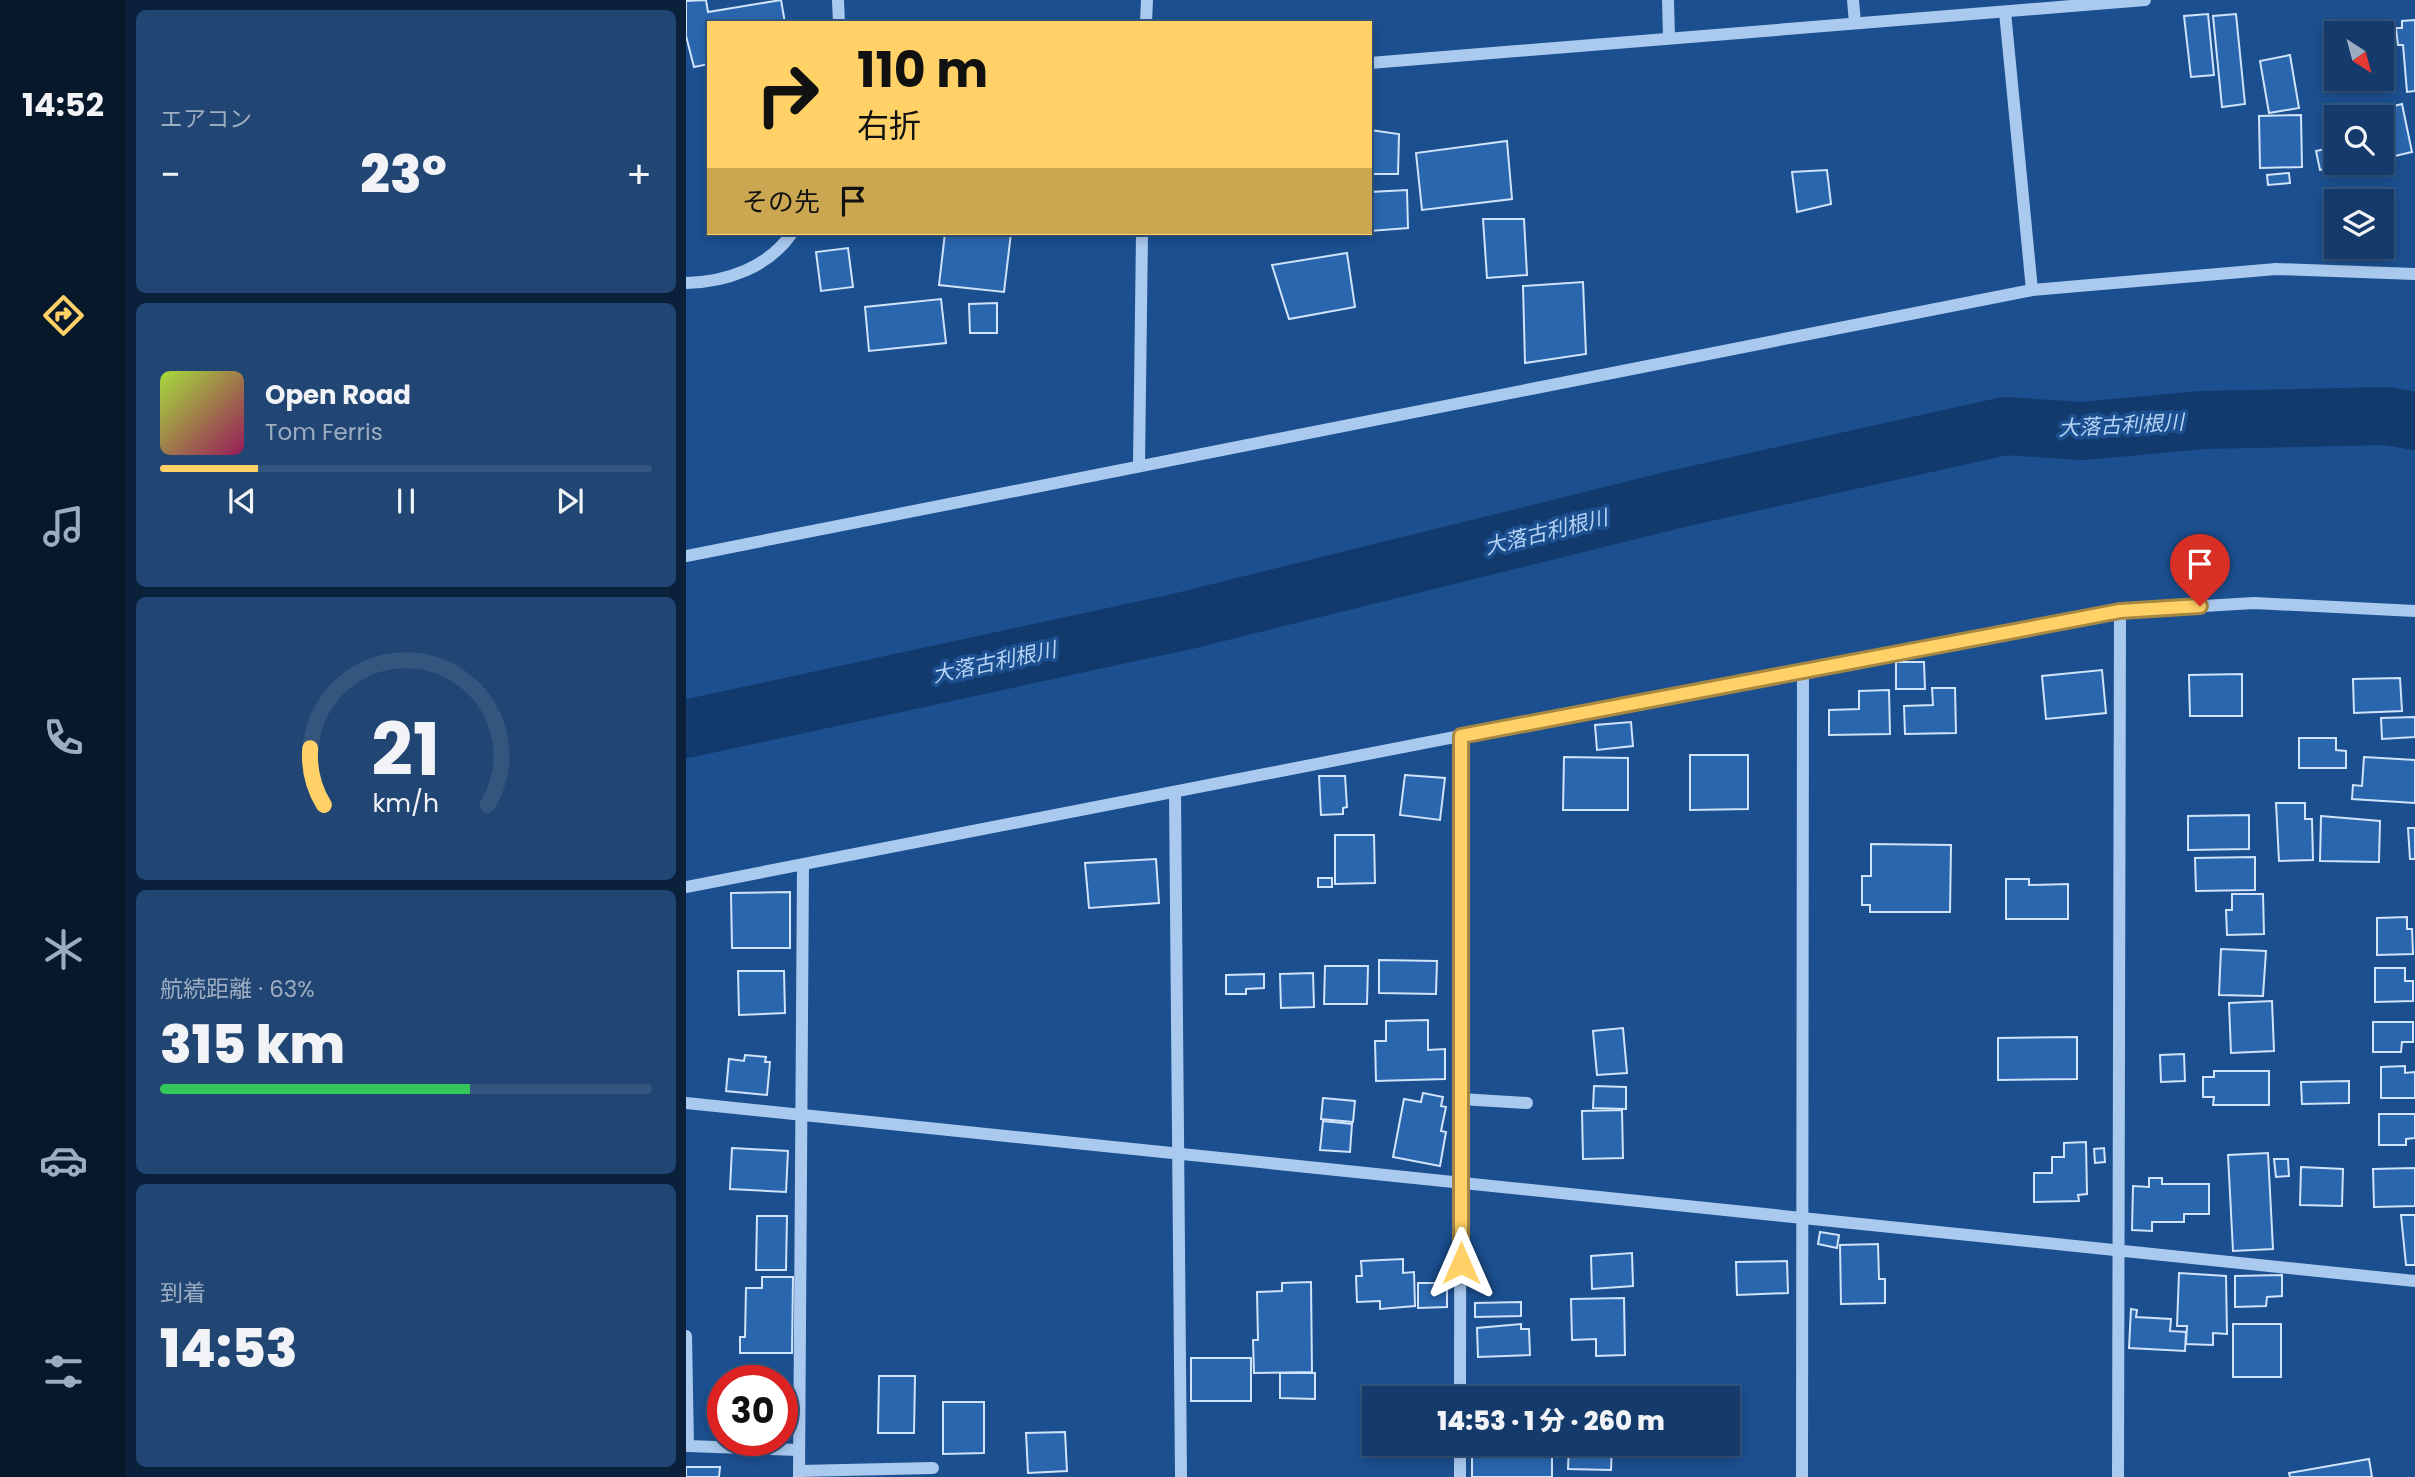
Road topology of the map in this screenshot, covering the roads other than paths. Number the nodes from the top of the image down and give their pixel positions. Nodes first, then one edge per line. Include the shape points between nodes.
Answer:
1 (838, 0) edge
2 (1147, 0) edge
3 (1668, 0) edge
4 (1853, 0) edge
5 (2145, 0) edge
6 (2005, 12) junction
7 (839, 21) edge
8 (1146, 21) edge
9 (1855, 23) junction
10 (1669, 38) junction
11 (1372, 62) edge
12 (790, 235) edge
13 (1142, 235) edge
14 (2415, 274) edge
15 (686, 283) edge
16 (2032, 290) junction
17 (1139, 466) junction
18 (686, 556) edge
19 (2120, 611) junction
20 (2415, 611) edge
21 (1803, 669) junction
22 (1461, 736) junction
23 (1175, 792) junction
24 (803, 865) junction
25 (686, 887) edge
26 (1461, 1099) junction
27 (686, 1103) edge
28 (1527, 1103) dead end
29 (802, 1115) junction
30 (1177, 1152) junction
31 (1461, 1182) junction
32 (1803, 1216) junction
33 (2119, 1249) junction
34 (2415, 1281) edge
35 (686, 1336) edge
36 (1460, 1386) edge
37 (799, 1450) junction
38 (1460, 1456) edge
39 (933, 1468) dead end
40 (799, 1474) edge
41 (1181, 1477) edge
42 (1460, 1477) edge
43 (1802, 1477) edge
44 (2118, 1477) edge

1 - 7 street
2 - 8 street
3 - 10 street
4 - 9 street
5 - 6 street
6 - 9 street
6 - 16 street
9 - 10 street
10 - 11 street
12 - 15 street via 756,266 721,281
13 - 17 street
14 - 16 street via 2276,269
16 - 17 street
17 - 18 street
19 - 20 street via 2254,603
19 - 21 street
19 - 33 street
21 - 22 street
21 - 32 street
22 - 23 street
22 - 26 street
23 - 24 street
23 - 30 street
24 - 25 street
24 - 29 street
26 - 28 street
26 - 31 street
27 - 29 street
29 - 30 street
29 - 37 street
30 - 31 street
30 - 41 street
31 - 32 street
31 - 36 street
32 - 33 street
32 - 43 street
33 - 34 street
33 - 44 street
35 - 37 street via 688,1446
37 - 40 street
38 - 42 street
39 - 40 street

